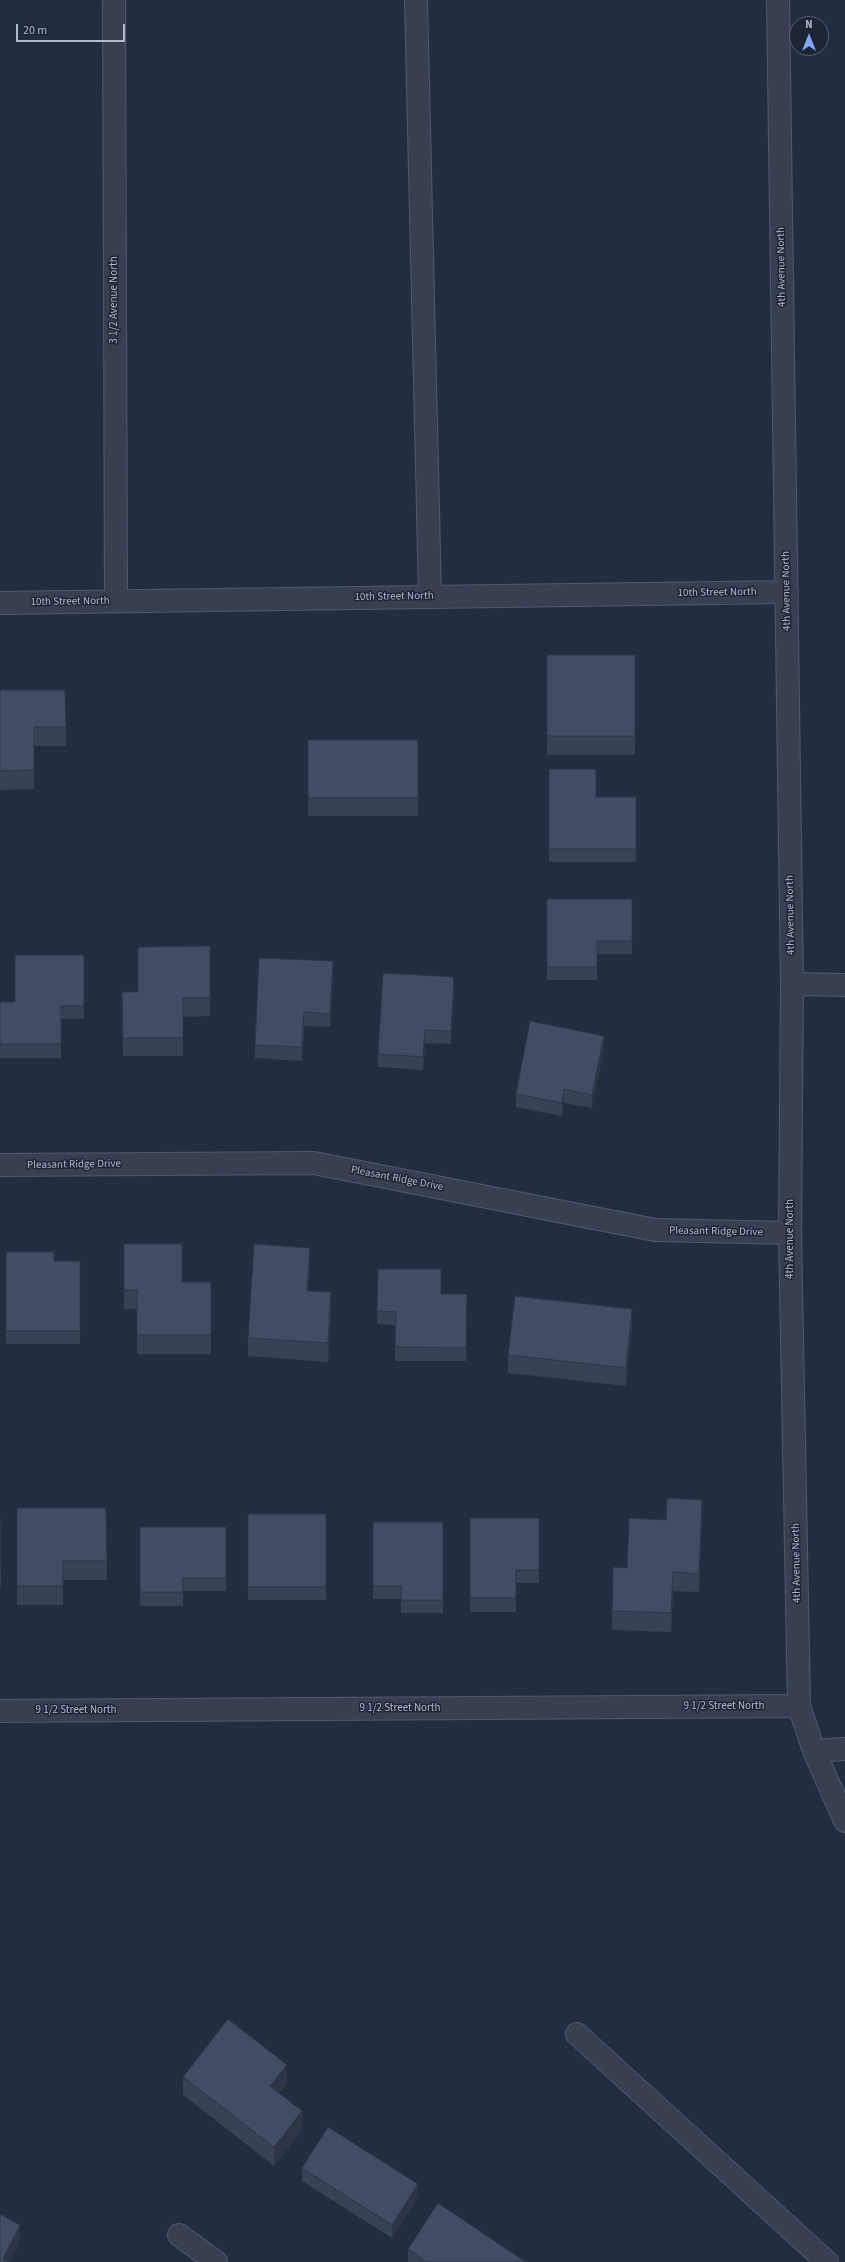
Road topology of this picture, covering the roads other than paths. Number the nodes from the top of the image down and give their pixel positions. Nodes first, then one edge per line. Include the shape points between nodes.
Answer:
1 (114, 0) edge
2 (416, 0) edge
3 (778, 0) edge
4 (787, 592) junction
5 (430, 596) junction
6 (116, 601) junction
7 (0, 603) edge
8 (792, 984) junction
9 (845, 985) edge
10 (0, 1166) edge
11 (790, 1233) junction
12 (799, 1706) junction
13 (0, 1711) edge
14 (845, 1749) edge
15 (814, 1751) junction
16 (845, 1821) edge
17 (577, 2034) dead end
18 (180, 2235) dead end
19 (216, 2262) edge
20 (827, 2262) edge

1 - 6 street, 3 1/2 Avenue North
2 - 5 street
3 - 4 street, 4th Avenue North
4 - 5 street, 10th Street North
4 - 8 street, 4th Avenue North
5 - 6 street, 10th Street North
6 - 7 street, 10th Street North
8 - 9 street
8 - 11 street, 4th Avenue North
10 - 11 street, Pleasant Ridge Drive via 314,1162 655,1230
11 - 12 street, 4th Avenue North
12 - 13 street, 9 1/2 Street North
12 - 15 street, 4th Avenue North
14 - 15 street
15 - 16 street, 4th Avenue North
17 - 20 street
18 - 19 street

